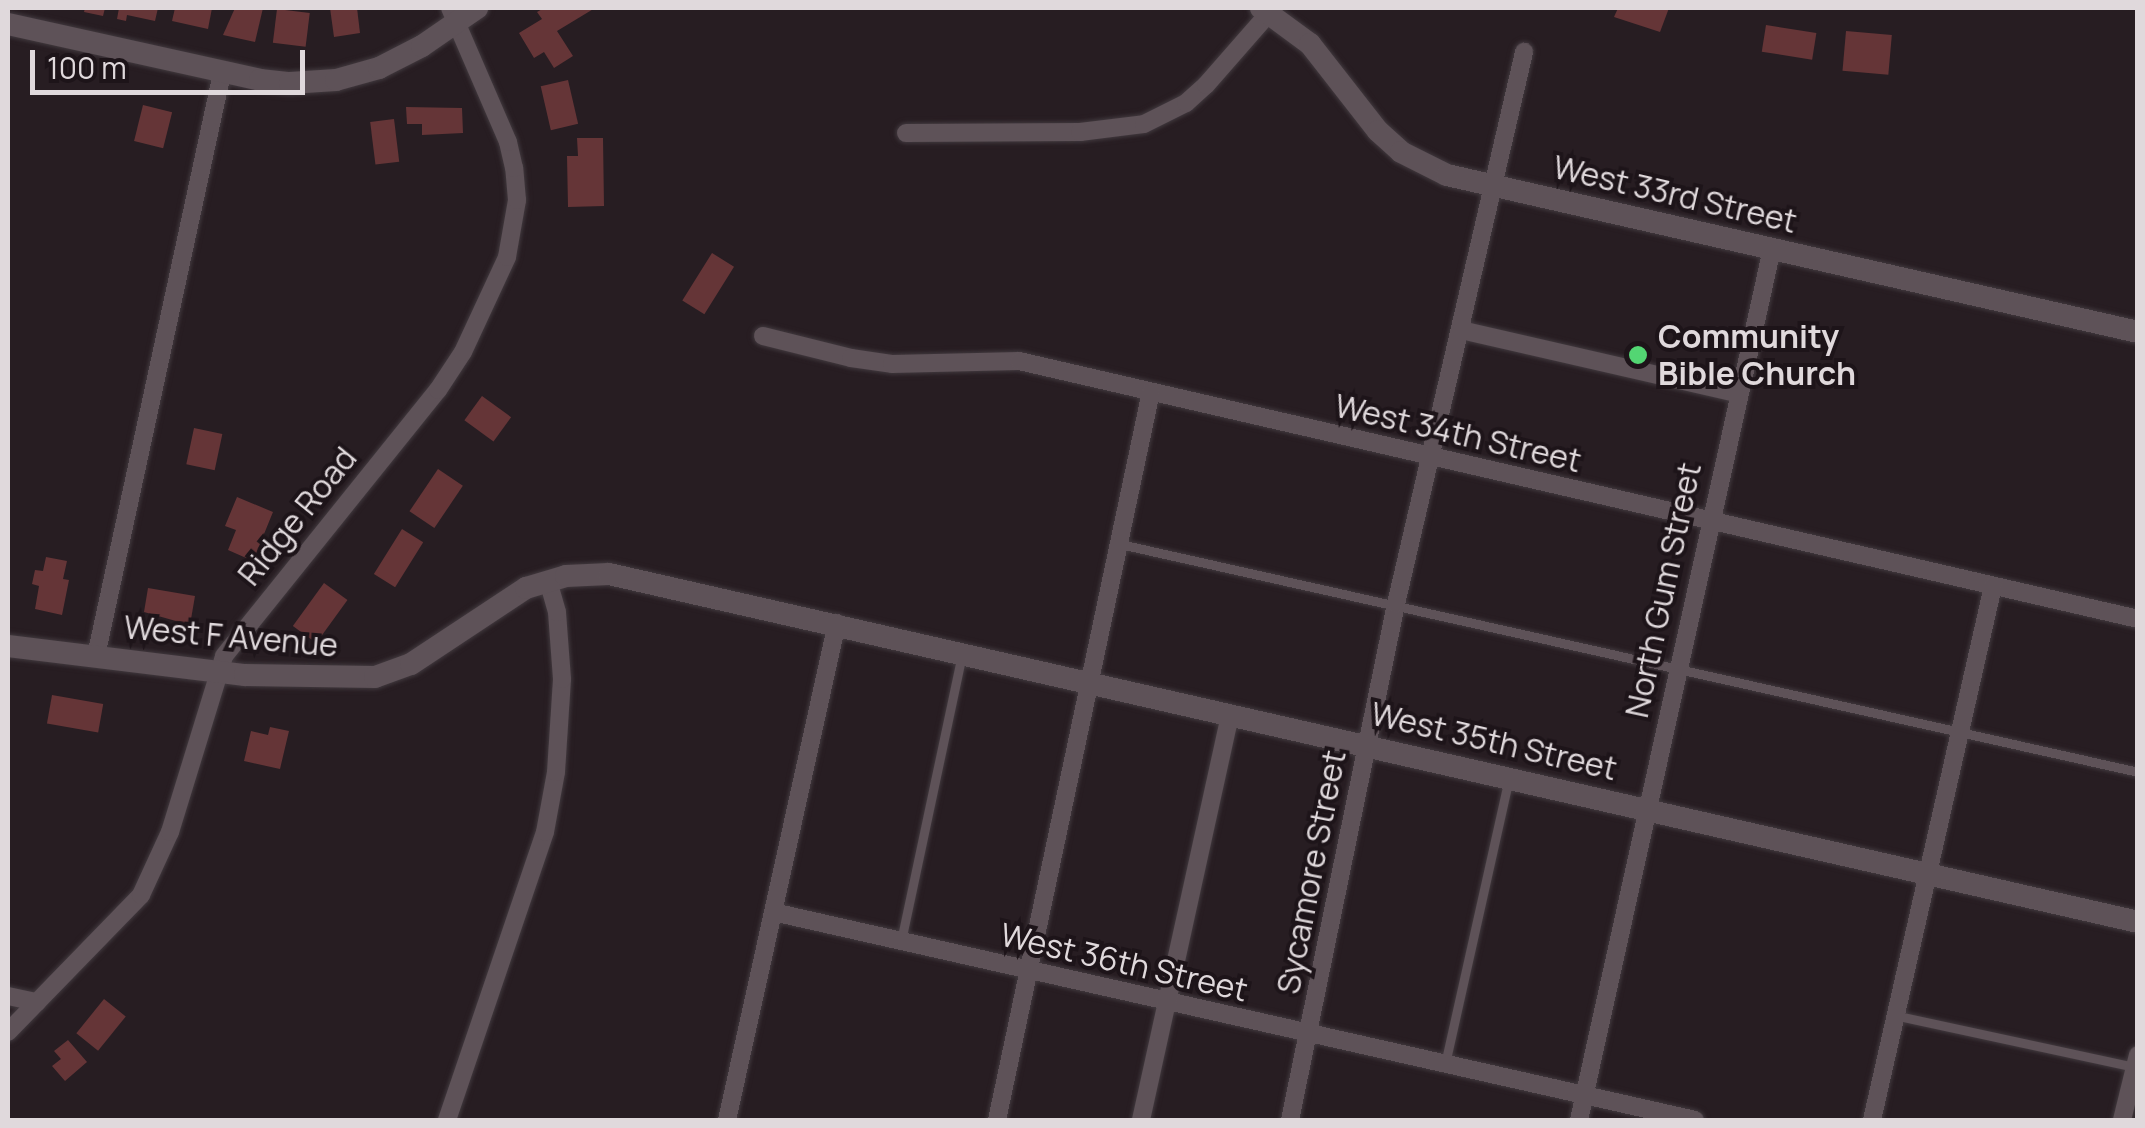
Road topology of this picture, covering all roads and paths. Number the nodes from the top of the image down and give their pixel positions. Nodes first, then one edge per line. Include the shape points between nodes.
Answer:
1 (477, 8) edge
2 (1265, 10) edge
3 (453, 15) edge
4 (8, 24) edge
5 (1524, 52) dead end
6 (222, 72) junction
7 (906, 133) dead end
8 (1491, 187) junction
9 (1772, 249) junction
10 (1461, 330) junction
11 (2138, 332) edge
12 (763, 336) dead end
13 (1151, 392) junction
14 (1736, 393) junction
15 (1433, 458) junction
16 (1708, 522) junction
17 (1120, 544) junction
18 (548, 580) junction
19 (1992, 586) junction
20 (1396, 604) junction
21 (2138, 619) edge
22 (837, 624) junction
23 (8, 646) edge
24 (963, 652) junction
25 (96, 656) junction
26 (1677, 670) junction
27 (218, 671) junction
28 (1091, 682) junction
29 (1230, 714) junction
30 (1957, 732) junction
31 (1367, 745) junction
32 (2138, 772) edge
33 (1509, 778) junction
34 (1644, 808) junction
35 (1926, 874) junction
36 (773, 912) junction
37 (2138, 922) edge
38 (900, 940) junction
39 (1030, 972) junction
40 (8, 996) edge
41 (1167, 1001) junction
42 (37, 1002) junction
43 (1894, 1015) junction
44 (8, 1032) edge
45 (1308, 1034) junction
46 (2136, 1061) edge
47 (1445, 1064) junction
48 (1585, 1096) junction
49 (447, 1120) edge
50 (727, 1120) edge
51 (996, 1120) edge
52 (1141, 1120) edge
53 (1290, 1120) edge
54 (1579, 1120) edge
55 (1695, 1120) edge
56 (1872, 1120) edge
57 (2122, 1120) edge

1 - 3 street
2 - 7 street via 1206,85 1144,124 1080,132
2 - 8 street, West 33rd Street via 1310,44 1401,152
3 - 6 street via 396,61 336,80 290,83
3 - 27 street, Ridge Road via 514,168 517,200 507,256 438,390 232,643
4 - 6 street
5 - 8 street, Sycamore Street
6 - 25 street
8 - 9 street, West 33rd Street
8 - 10 street, Sycamore Street
9 - 11 street, West 33rd Street
9 - 14 street, North Gum Street
10 - 14 street
10 - 15 street, Sycamore Street
12 - 13 street, West 34th Street via 892,364 1019,361
13 - 15 street, West 34th Street
13 - 17 street
14 - 16 street, North Gum Street
15 - 16 street, West 34th Street
15 - 20 street, Sycamore Street
16 - 19 street, West 34th Street
16 - 26 street, North Gum Street
17 - 20 lane
17 - 28 street
18 - 22 street, West F Avenue via 619,576
18 - 27 street, West F Avenue via 505,600 412,664 374,677 290,679
18 - 49 street via 562,679 548,817
19 - 21 street, West 34th Street
19 - 30 street
20 - 26 lane
20 - 31 street, Sycamore Street
22 - 24 street, West 35th Street
22 - 36 street
23 - 25 street, West F Avenue
24 - 28 street, West 35th Street
24 - 38 lane
25 - 27 street, West F Avenue
26 - 30 lane
26 - 34 street, North Gum Street
27 - 42 street, Ridge Road via 151,880
28 - 29 street, West 35th Street
28 - 39 street
29 - 31 street, West 35th Street
29 - 41 street
30 - 32 lane
30 - 35 street
31 - 33 street, West 35th Street
31 - 45 street, Sycamore Street
33 - 34 street, West 35th Street
33 - 47 lane
34 - 35 street, West 35th Street
34 - 48 street, North Gum Street
35 - 37 street, West 35th Street
35 - 43 street
36 - 38 street, West 36th Street
36 - 50 street
38 - 39 street, West 36th Street
39 - 41 street, West 36th Street
39 - 51 street
40 - 42 street
41 - 45 street, West 36th Street
41 - 52 street
42 - 44 street, Ridge Road
43 - 46 lane
43 - 56 street
45 - 47 street, West 36th Street
45 - 53 street, Sycamore Street
46 - 57 street
47 - 48 street, West 36th Street
48 - 54 street, North Gum Street
48 - 55 street, West 36th Street

